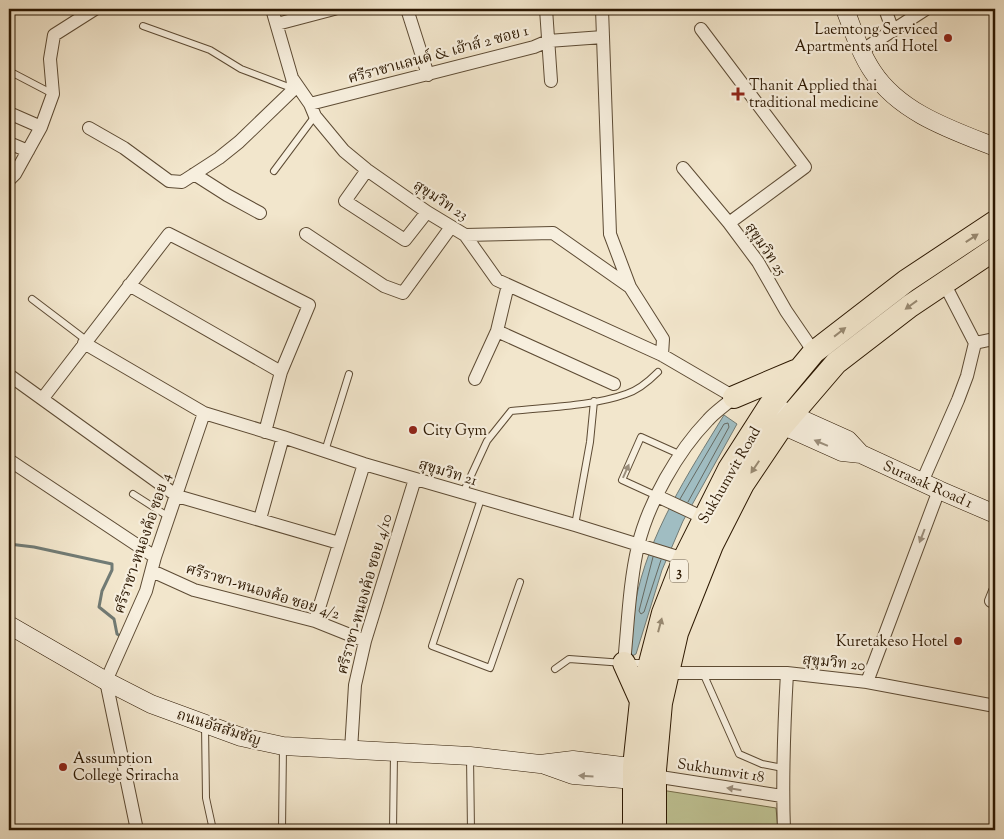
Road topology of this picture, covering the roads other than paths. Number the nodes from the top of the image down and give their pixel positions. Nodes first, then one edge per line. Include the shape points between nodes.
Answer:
1 (95, 9) edge
2 (272, 9) edge
3 (334, 9) edge
4 (407, 9) edge
5 (546, 9) edge
6 (602, 9) edge
7 (845, 9) edge
8 (886, 9) edge
9 (926, 9) edge
10 (277, 24) junction
11 (142, 26) dead end
12 (701, 29) dead end
13 (893, 31) junction
14 (603, 37) junction
15 (548, 40) junction
16 (861, 51) junction
17 (9, 70) edge
18 (428, 75) junction
19 (551, 81) dead end
20 (293, 84) junction
21 (53, 94) junction
22 (313, 110) junction
23 (9, 113) edge
24 (41, 127) junction
25 (89, 128) dead end
26 (9, 143) edge
27 (995, 147) edge
28 (28, 151) junction
29 (684, 168) dead end
30 (367, 170) junction
31 (274, 171) dead end
32 (194, 174) junction
33 (9, 180) edge
34 (427, 212) junction
35 (260, 213) dead end
36 (995, 222) edge
37 (729, 223) junction
38 (451, 227) junction
39 (306, 234) dead end
40 (465, 234) junction
41 (995, 249) edge
42 (944, 283) junction
43 (129, 285) junction
44 (508, 285) junction
45 (630, 287) junction
46 (32, 299) dead end
47 (497, 331) junction
48 (995, 341) edge
49 (85, 342) junction
50 (975, 342) junction
51 (814, 352) junction
52 (662, 355) junction
53 (798, 370) junction
54 (281, 372) junction
55 (658, 372) dead end
56 (9, 374) edge
57 (349, 374) dead end
58 (475, 379) dead end
59 (614, 384) dead end
60 (734, 397) junction
61 (43, 398) junction
62 (594, 402) junction
63 (204, 414) junction
64 (777, 416) junction
65 (265, 432) junction
66 (283, 437) junction
67 (325, 451) junction
68 (681, 455) junction
69 (9, 460) edge
70 (364, 464) junction
71 (415, 479) junction
72 (922, 482) junction
73 (939, 490) junction
74 (463, 493) junction
75 (133, 494) dead end
76 (177, 496) junction
77 (481, 499) junction
78 (663, 499) junction
79 (995, 514) edge
80 (697, 515) junction
81 (169, 517) junction
82 (260, 519) junction
83 (575, 525) junction
84 (339, 543) junction
85 (644, 547) junction
86 (155, 557) junction
87 (676, 557) junction
88 (152, 571) junction
89 (520, 582) dead end
90 (315, 621) junction
91 (9, 625) edge
92 (365, 640) junction
93 (624, 663) junction
94 (556, 668) dead end
95 (659, 668) junction
96 (703, 673) junction
97 (787, 673) junction
98 (106, 681) junction
99 (867, 682) junction
100 (641, 701) junction
101 (995, 706) edge
102 (205, 724) junction
103 (282, 746) junction
104 (351, 750) junction
105 (394, 753) junction
106 (470, 756) junction
107 (783, 768) junction
108 (646, 775) junction
109 (782, 796) junction
110 (137, 830) edge
111 (213, 830) edge
112 (282, 830) edge
113 (393, 830) edge
114 (470, 830) edge
115 (634, 830) edge
116 (655, 830) edge
117 (784, 830) edge

1 - 21 street via 54,36 50,59
2 - 10 street, สุขุมวิท 23
3 - 10 street
4 - 18 street
5 - 15 street
6 - 14 street
7 - 16 main road
8 - 13 street
9 - 13 street
10 - 20 street, สุขุมวิท 23
11 - 20 lane via 210,50 241,69
12 - 37 street via 805,167
13 - 16 street
14 - 15 street, ศรีราชาแลนด์ & เฮ้าส์ 2 ซอย 1
14 - 45 street via 610,234
15 - 18 street, ศรีราชาแลนด์ & เฮ้าส์ 2 ซอย 1 via 534,47
15 - 19 street
16 - 27 main road via 873,73 911,109
17 - 21 lane
18 - 22 street, ศรีราชาแลนด์ & เฮ้าส์ 2 ซอย 1
20 - 22 street, สุขุมวิท 23
20 - 32 street via 239,142
21 - 24 street
22 - 30 street, สุขุมวิท 23 via 344,151
22 - 31 lane
23 - 24 street
24 - 28 street
25 - 32 street via 124,148 169,181 182,182
26 - 28 street
28 - 33 street
29 - 37 street, สุขุมวิท 25
30 - 34 street, สุขุมวิท 23
30 - 34 street via 345,201 405,240
32 - 35 street
34 - 38 street, สุขุมวิท 23
51 -> 36 highway, Sukhumvit Road / 3 via 906,281
37 - 51 street, สุขุมวิท 25 via 758,262
38 - 39 street via 403,293 384,286
38 - 40 street, สุขุมวิท 23
40 - 44 street, สุขุมวิท 23 via 496,280
40 - 45 street via 553,233
41 - 42 highway, Sukhumvit Road / 3
42 - 50 street
42 -> 64 highway, Sukhumvit Road / 3 via 836,362
43 - 49 street
43 - 54 street
43 - 54 street via 169,234 309,305
44 - 47 street
44 - 52 street, สุขุมวิท 23
45 - 52 street via 663,338
46 - 49 lane
47 - 58 street
47 - 59 street
48 - 50 street
49 - 61 street
49 - 63 street, สุขุมวิท 21
50 - 72 street via 958,400
51 - 53 highway, Sukhumvit Road / 3
52 - 60 street, สุขุมวิท 23
53 - 60 highway
53 - 64 highway, Sukhumvit Road / 3
54 - 65 street
55 - 62 lane via 626,394
56 - 61 street
57 - 67 lane
60 - 68 street via 709,419
61 - 76 street
62 - 74 lane via 511,411 487,441
62 - 83 lane
63 - 65 street, สุขุมวิท 21
63 - 76 street, ศรีราชา-หนองค้อ ซอย 4
64 - 72 main road, Surasak Road 1 via 842,452 861,454
64 - 80 highway, Sukhumvit Road / 3 via 730,469
64 -> 95 highway, Sukhumvit Road / 3 via 712,545 677,633
65 - 66 street, สุขุมวิท 21
66 - 67 street, สุขุมวิท 21
66 - 82 street
67 - 70 street, สุขุมวิท 21
68 - 78 street
78 -> 68 lane via 622,480 641,437
69 - 86 street
70 - 71 street, สุขุมวิท 21
70 - 84 street
71 - 74 street, สุขุมวิท 21
71 - 92 street, ศรีราชา-หนองค้อ ซอย 4/10
72 - 73 main road, Surasak Road 1
73 - 79 main road, Surasak Road 1
73 -> 99 street
74 - 77 street, สุขุมวิท 21
75 - 81 lane
76 - 81 street, ศรีราชา-หนองค้อ ซอย 4
76 - 82 street
77 - 83 street, สุขุมวิท 21
77 - 89 lane via 432,646 490,668
78 - 80 street
78 - 85 street
80 - 87 highway, Sukhumvit Road / 3
81 - 86 street, ศรีราชา-หนองค้อ ซอย 4
82 - 84 street
83 - 85 street, สุขุมวิท 21
84 - 90 street
85 - 87 street, สุขุมวิท 21
85 - 93 street via 634,575
86 - 88 street, ศรีราชา-หนองค้อ ซอย 4
95 -> 87 highway, Sukhumvit Road / 3 via 663,613
88 - 90 street, ศรีราชา-หนองค้อ ซอย 4/2 via 194,590
88 - 98 street, ศรีราชา-หนองค้อ ซอย 4
90 - 92 street, ศรีราชา-หนองค้อ ซอย 4/2
91 - 98 main road, ถนนอัสสัมชัญ
92 - 104 street, ศรีราชา-หนองค้อ ซอย 4/10 via 355,685
93 - 94 lane via 569,659
93 - 95 lane
93 - 100 highway
95 - 96 street, สุขุมวิท 20
95 - 100 highway, Sukhumvit Road / 3
95 - 108 highway, Sukhumvit Road / 3 via 661,703
96 - 97 street, สุขุมวิท 20
96 - 107 lane via 739,754 762,764
97 - 99 street, สุขุมวิท 20
97 - 107 street
98 - 102 main road, ถนนอัสสัมชัญ via 151,704
98 - 110 street
99 - 101 street, สุขุมวิท 20
100 - 108 highway, Sukhumvit Road / 3
102 - 103 main road, ถนนอัสสัมชัญ via 241,737
102 - 111 lane via 206,798
103 - 104 main road, ถนนอัสสัมชัญ
103 - 112 lane
104 - 105 main road, ถนนอัสสัมชัญ
105 - 106 main road, ถนนอัสสัมชัญ
105 - 113 lane
106 - 108 main road, ถนนอัสสัมชัญ via 540,764 573,776
106 - 114 lane
107 - 109 street
109 -> 108 street, Sukhumvit 18
108 - 115 highway, Sukhumvit Road / 3
108 - 116 highway, Sukhumvit Road / 3
109 - 117 street

